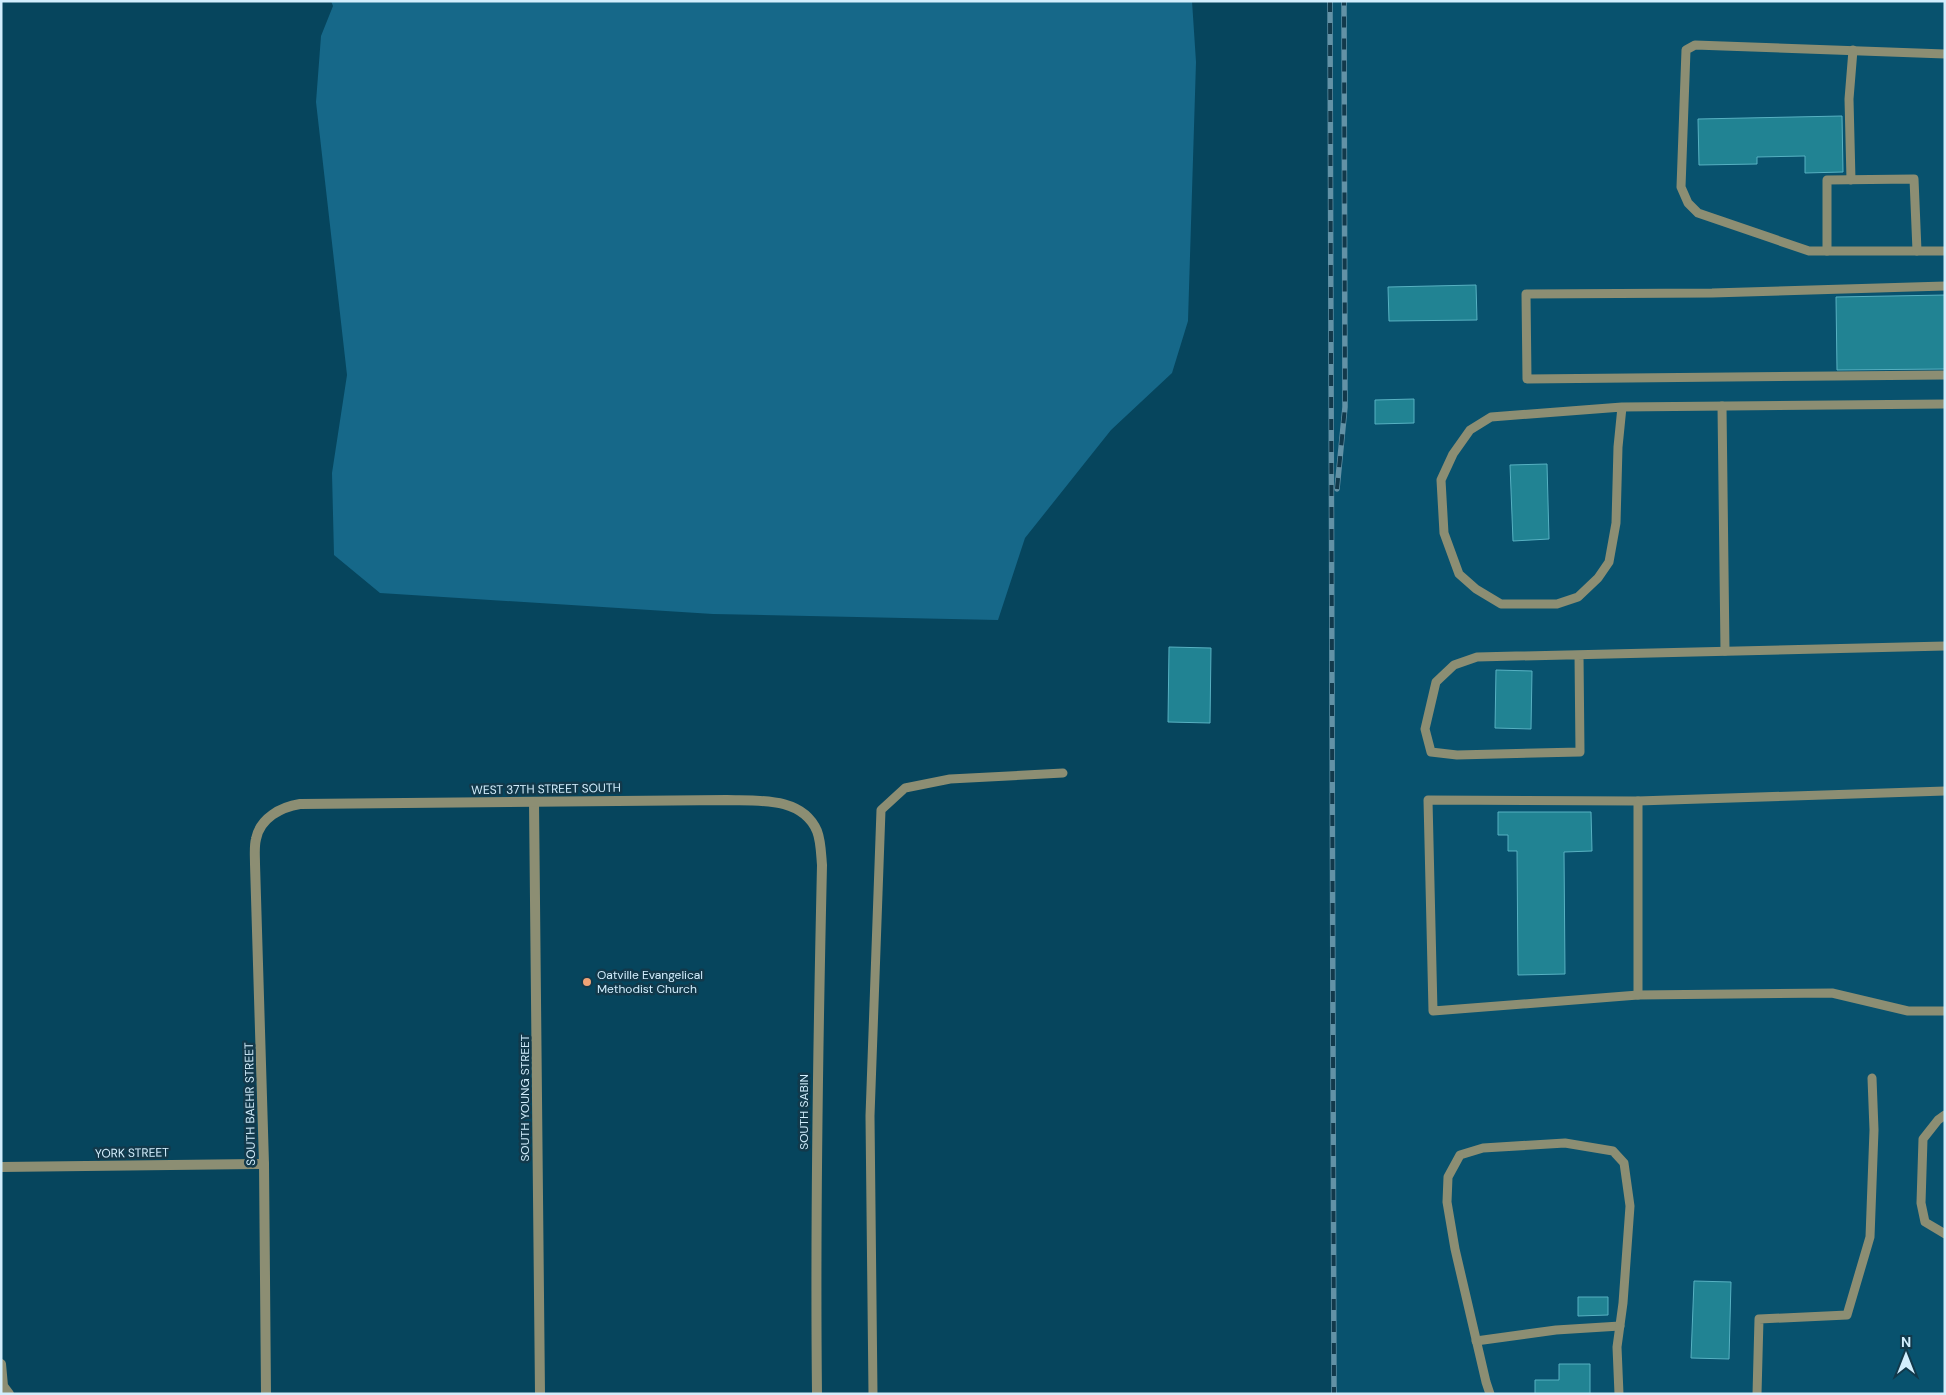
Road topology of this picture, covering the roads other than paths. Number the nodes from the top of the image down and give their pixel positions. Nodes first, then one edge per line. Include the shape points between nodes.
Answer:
1 (1853, 50) junction
2 (1945, 54) edge
3 (1851, 180) junction
4 (1945, 250) edge
5 (1827, 251) junction
6 (1917, 251) junction
7 (1945, 286) edge
8 (1945, 375) edge
9 (1945, 404) edge
10 (1722, 406) junction
11 (1622, 407) junction
12 (1945, 646) edge
13 (1725, 651) junction
14 (1578, 655) junction
15 (1063, 773) dead end
16 (1945, 791) edge
17 (1638, 801) junction
18 (534, 802) junction
19 (268, 818) joint
20 (817, 830) joint
21 (1638, 994) junction
22 (1945, 1011) edge
23 (1872, 1078) dead end
24 (1945, 1115) edge
25 (264, 1164) junction
26 (1, 1167) edge
27 (1945, 1234) edge
28 (1620, 1326) junction
29 (1476, 1341) junction
30 (1, 1364) edge
31 (9, 1394) edge
32 (266, 1394) edge
33 (540, 1394) edge
34 (817, 1394) edge
35 (873, 1394) edge
36 (1490, 1394) edge
37 (1619, 1394) edge
38 (1757, 1394) edge

1 - 2 lane
1 - 3 lane via 1849,99
1 - 5 lane via 1695,45 1686,50 1681,188 1688,203 1698,214 1809,251
3 - 5 lane via 1827,180
3 - 6 lane via 1914,179
4 - 6 lane
5 - 6 lane
7 - 8 lane via 1712,293 1526,294 1527,378
9 - 10 lane
10 - 11 lane
10 - 13 lane
11 - 11 lane via 1616,523 1609,562 1598,578 1578,597 1557,604 1501,604 1459,574 1444,533 1441,480 1453,454 1470,430 1491,417
12 - 13 lane
13 - 14 lane
14 - 14 lane via 1580,752 1457,755 1431,752 1425,729 1436,682 1454,665 1477,658
15 - 35 lane via 950,779 905,788 881,810 870,1116
16 - 17 lane
17 - 21 lane
17 - 21 lane via 1428,800 1433,1010
18 - 19 street, WEST 37TH STREET SOUTH via 300,804 289,806
18 - 20 street, WEST 37TH STREET SOUTH via 779,802 804,815
18 - 33 street, SOUTH YOUNG STREET
19 - 25 street, SOUTH BAEHR STREET via 256,840 255,864
20 - 34 street, SOUTH SABIN via 822,865 815,1264
21 - 22 lane via 1832,993 1908,1011
23 - 38 lane via 1874,1130 1870,1237 1847,1315 1759,1318
24 - 27 lane via 1923,1139 1921,1203 1925,1222
25 - 26 street, YORK STREET
25 - 32 street, SOUTH BAEHR STREET
28 - 29 lane via 1556,1330
28 - 29 lane via 1630,1206 1624,1163 1613,1151 1564,1142 1483,1148 1460,1155 1448,1177 1455,1249
28 - 37 lane
29 - 36 lane
30 - 31 street via 4,1386

